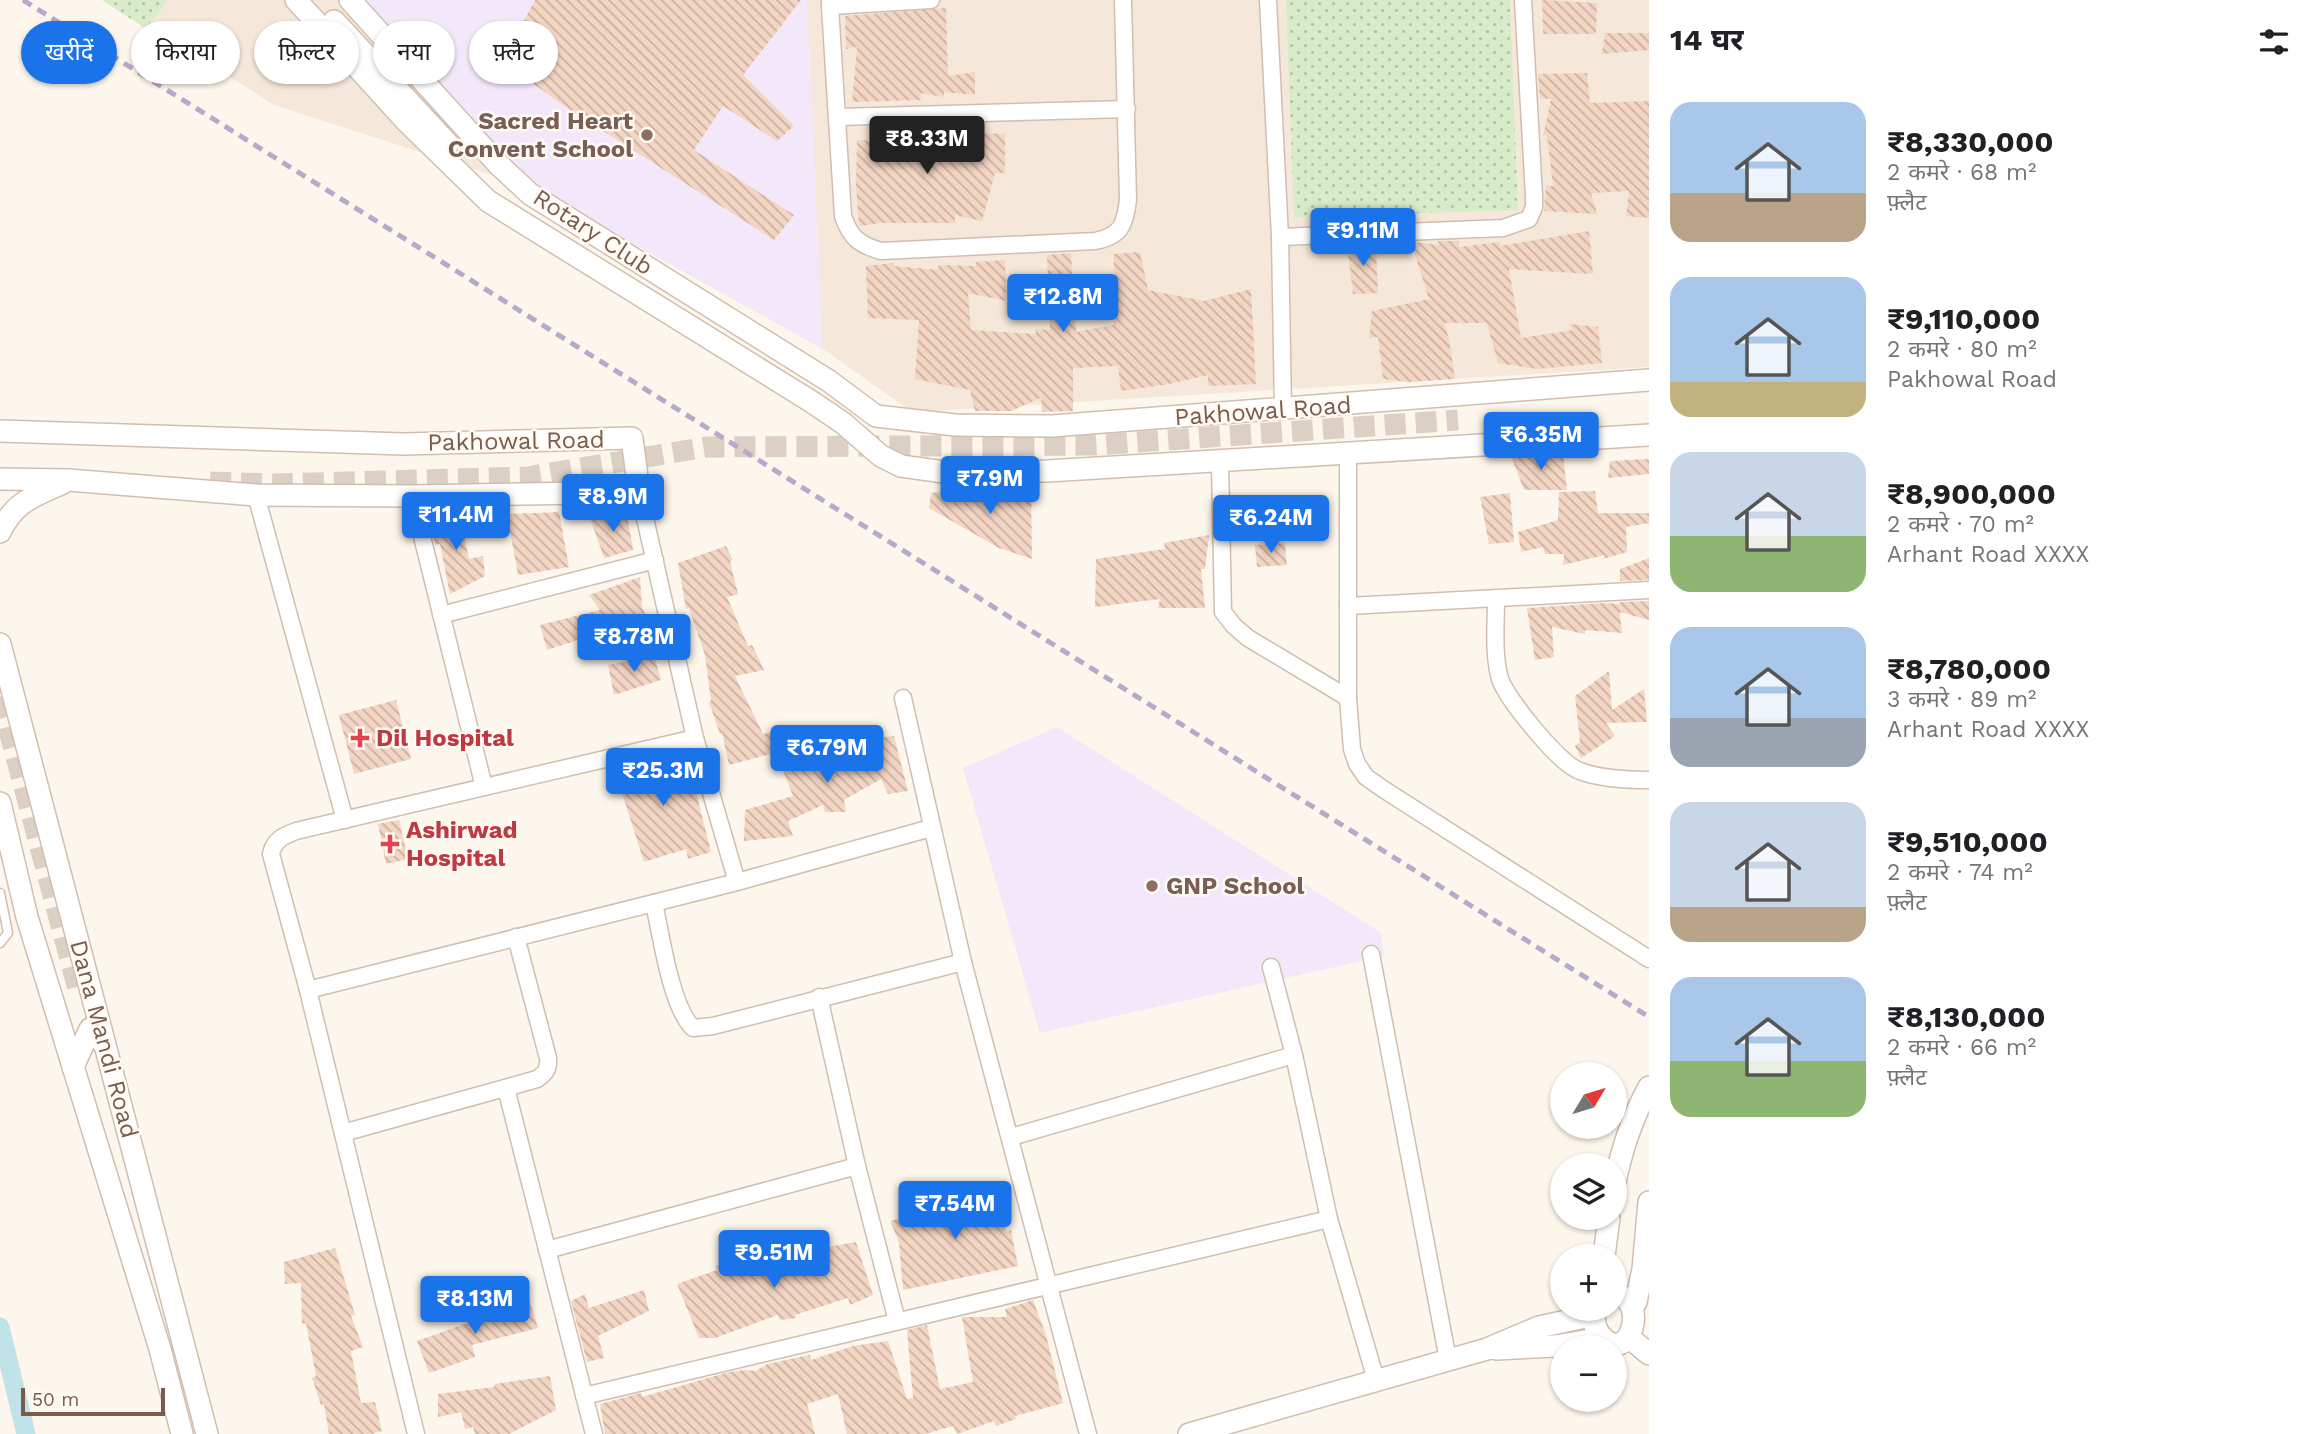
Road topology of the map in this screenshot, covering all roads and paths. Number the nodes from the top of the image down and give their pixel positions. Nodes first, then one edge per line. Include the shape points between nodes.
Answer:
1 (296, 0) edge
2 (315, 0) edge
3 (351, 0) edge
4 (931, 0) edge
5 (1123, 0) edge
6 (1268, 0) edge
7 (1523, 0) edge
8 (830, 3) edge
9 (1126, 109) junction
10 (838, 117) junction
11 (530, 194) junction
12 (1280, 237) junction
13 (1649, 380) edge
14 (829, 381) junction
15 (812, 402) junction
16 (1283, 410) junction
17 (876, 416) joint
18 (0, 431) edge
19 (1649, 435) edge
20 (1348, 453) junction
21 (1220, 461) junction
22 (0, 470) edge
23 (34, 472) dead end
24 (0, 479) edge
25 (68, 480) junction
26 (639, 492) junction
27 (256, 495) junction
28 (412, 496) junction
29 (0, 532) edge
30 (655, 560) junction
31 (1649, 590) edge
32 (1496, 599) junction
33 (1348, 606) junction
34 (441, 615) junction
35 (0, 644) edge
36 (903, 698) dead end
37 (1348, 698) junction
38 (695, 738) junction
39 (1649, 780) edge
40 (484, 788) junction
41 (0, 803) edge
42 (345, 820) junction
43 (931, 828) junction
44 (737, 882) junction
45 (0, 893) edge
46 (654, 903) junction
47 (516, 937) junction
48 (0, 943) edge
49 (1371, 954) dead end
50 (1649, 959) edge
51 (963, 962) junction
52 (1271, 967) dead end
53 (308, 990) junction
54 (79, 993) tunnel mouth
55 (819, 997) junction
56 (90, 1029) junction
57 (105, 1045) junction
58 (1294, 1055) junction
59 (73, 1067) junction
60 (1649, 1087) edge
61 (506, 1088) junction
62 (343, 1133) junction
63 (1011, 1137) junction
64 (1621, 1153) edge
65 (857, 1166) junction
66 (1649, 1202) edge
67 (1329, 1219) junction
68 (547, 1250) junction
69 (1049, 1284) junction
70 (1627, 1295) edge
71 (1627, 1300) edge
72 (897, 1321) junction
73 (1561, 1321) edge
74 (1632, 1340) junction
75 (1627, 1342) edge
76 (1550, 1346) edge
77 (1487, 1349) junction
78 (1649, 1354) edge
79 (1448, 1360) junction
80 (1376, 1380) junction
81 (584, 1396) junction
82 (182, 1434) edge
83 (207, 1434) edge
84 (416, 1434) edge
85 (594, 1434) edge
86 (1088, 1434) edge
87 (1189, 1434) edge

1 - 15 street via 406,121 488,201
2 - 11 street via 482,182 502,195
3 - 11 street, Rotary Club
4 - 8 street
5 - 9 street
6 - 12 street
7 - 12 street via 1534,196 1529,219 1503,228
8 - 10 street
9 - 10 street
9 - 10 street via 1126,214 1117,233 1107,239 881,251 856,242 843,216
11 - 14 street, Rotary Club
12 - 16 street
13 - 16 street, Pakhowal Road
14 - 15 street
14 - 17 street, Rotary Club
15 - 21 street, Pakhowal Road via 881,456 901,466 998,472
16 - 17 street, Pakhowal Road via 1052,426 956,425
18 - 26 street, Pakhowal Road via 404,444 632,438
19 - 20 street, Pakhowal Road
20 - 21 street, Pakhowal Road
20 - 33 street
21 - 37 street via 1223,612 1248,638
22 - 23 street
24 - 25 street
25 - 27 street
25 - 29 street via 21,504 8,515
26 - 28 street
26 - 30 street
27 - 28 street
27 - 42 street
28 - 34 street
30 - 34 street
30 - 38 street
31 - 32 street
32 - 33 street
32 - 39 street via 1496,661 1501,681 1528,721 1565,763 1579,771
33 - 37 street
34 - 40 street
35 - 57 street, Dana Mandi Road
36 - 43 street
37 - 50 street via 1352,749 1366,777
38 - 40 street
38 - 44 street
40 - 42 street
41 - 59 street via 27,917
42 - 53 street via 286,834 277,840 271,854
43 - 44 street
43 - 51 street
44 - 46 street
45 - 48 lane via 8,929
46 - 47 street
46 - 55 street via 678,1004 693,1028
47 - 53 street
47 - 61 street via 549,1065 537,1079
49 - 79 street
51 - 55 street
51 - 63 street
52 - 58 street
53 - 62 street
54 - 56 street
55 - 65 street
56 - 57 street
56 - 59 street
57 - 83 street, Dana Mandi Road
58 - 63 street
58 - 67 street
59 - 82 street
60 - 64 street
61 - 62 street
61 - 68 street
62 - 84 street
63 - 69 street
65 - 68 street
65 - 72 street
66 - 70 street via 1643,1269
67 - 69 street
67 - 80 street
68 - 81 street
69 - 72 street
69 - 86 street
71 - 74 street via 1643,1315 1640,1331
72 - 81 street
73 - 77 street
74 - 75 street
74 - 78 street
76 - 77 street
77 - 79 street
79 - 80 street
80 - 87 street
81 - 85 street

